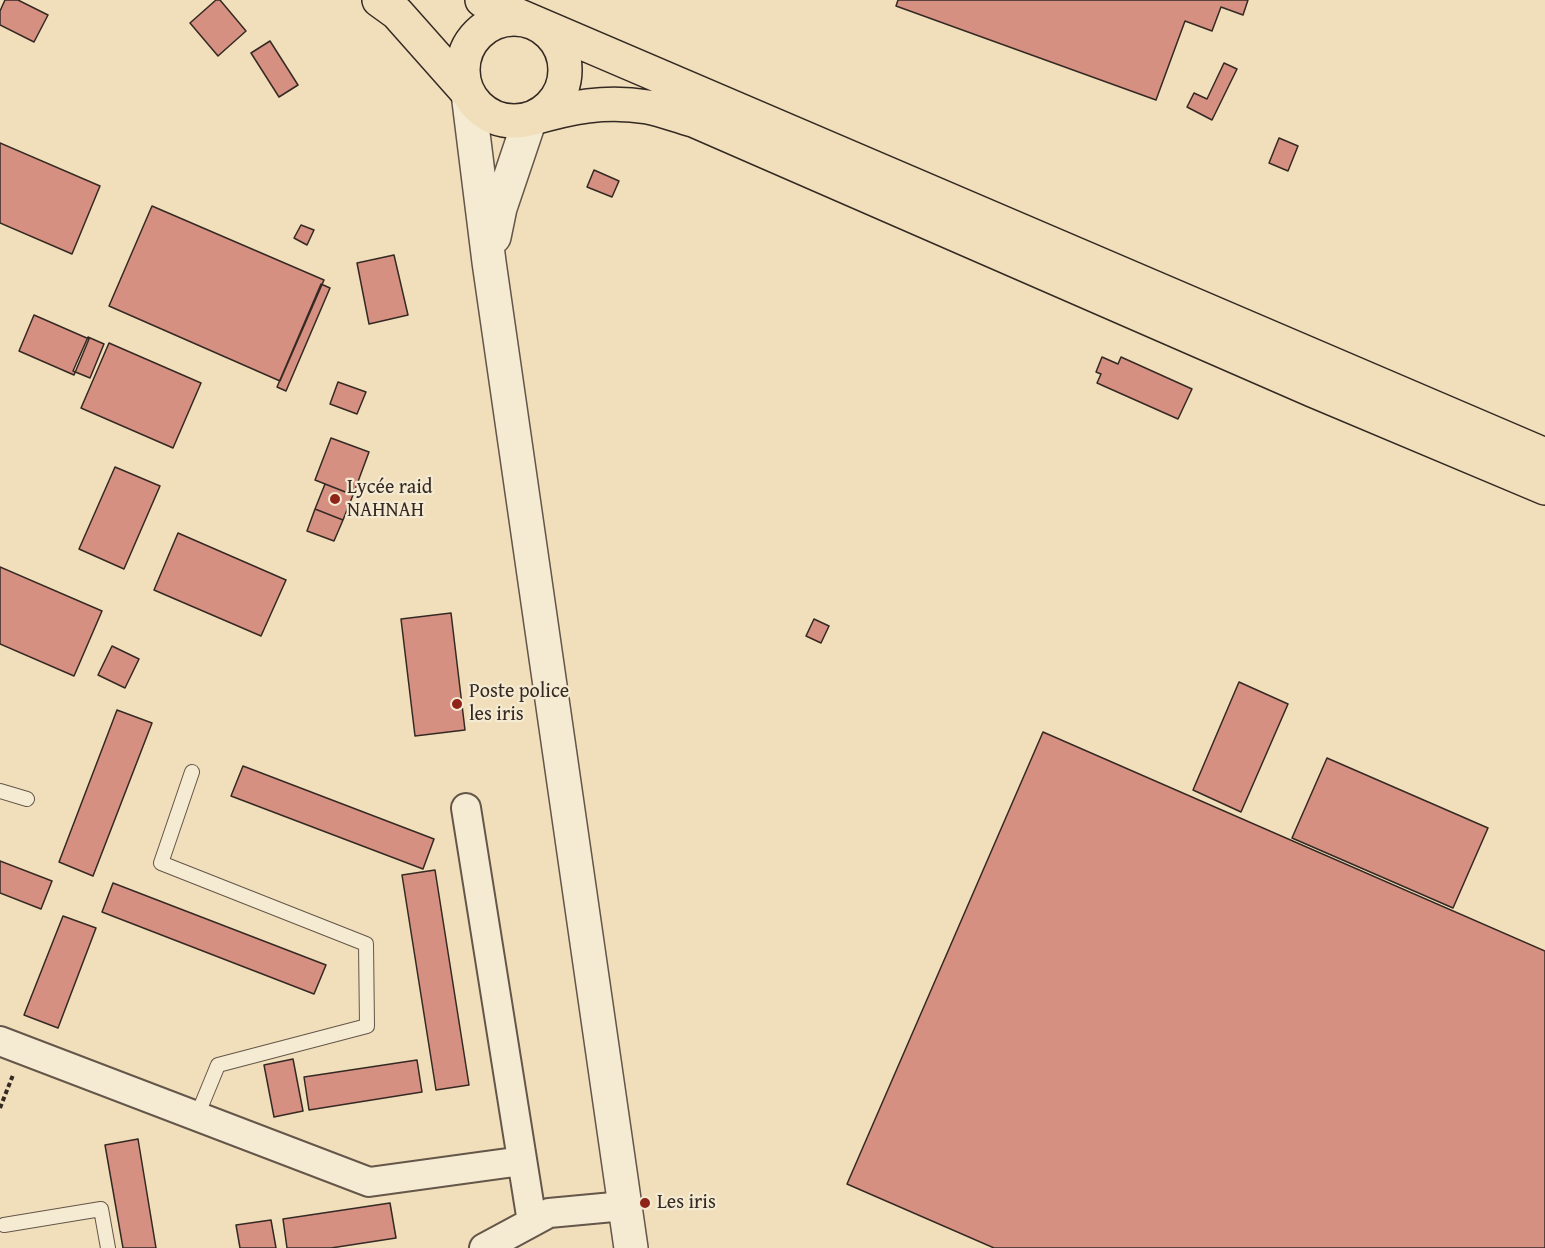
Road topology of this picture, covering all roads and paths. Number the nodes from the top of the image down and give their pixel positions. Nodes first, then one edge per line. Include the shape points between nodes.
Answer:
1 (379, 0) edge
2 (482, 0) edge
3 (532, 21) junction
4 (468, 93) junction
5 (530, 119) junction
6 (489, 262) junction
7 (1545, 455) edge
8 (1545, 488) edge
9 (192, 772) dead end
10 (0, 791) edge
11 (27, 799) dead end
12 (466, 808) dead end
13 (12, 1045) edge
14 (0, 1108) edge
15 (197, 1116) junction
16 (522, 1161) junction
17 (624, 1206) junction
18 (532, 1222) junction
19 (4, 1226) dead end
20 (108, 1248) edge
21 (484, 1248) edge
22 (631, 1248) edge

1 - 4 highway via 397,13
2 - 3 highway
3 - 4 highway via 496,21 470,41 463,58 462,76
3 - 5 highway via 547,30 558,44 564,61 564,79 558,97
3 - 7 highway
4 - 5 highway via 478,107 494,118 512,122
4 - 6 street
5 - 6 street via 500,208
5 - 8 highway via 574,107 604,104 649,108 693,120
6 - 17 street
9 - 15 lane via 161,863 366,944 367,1003 367,1026 218,1065
10 - 11 lane
12 - 16 street
13 - 14 path
13 - 15 street
15 - 16 street via 369,1182
16 - 18 street
17 - 18 street via 549,1213
17 - 22 street
18 - 21 street
19 - 20 lane via 101,1209

